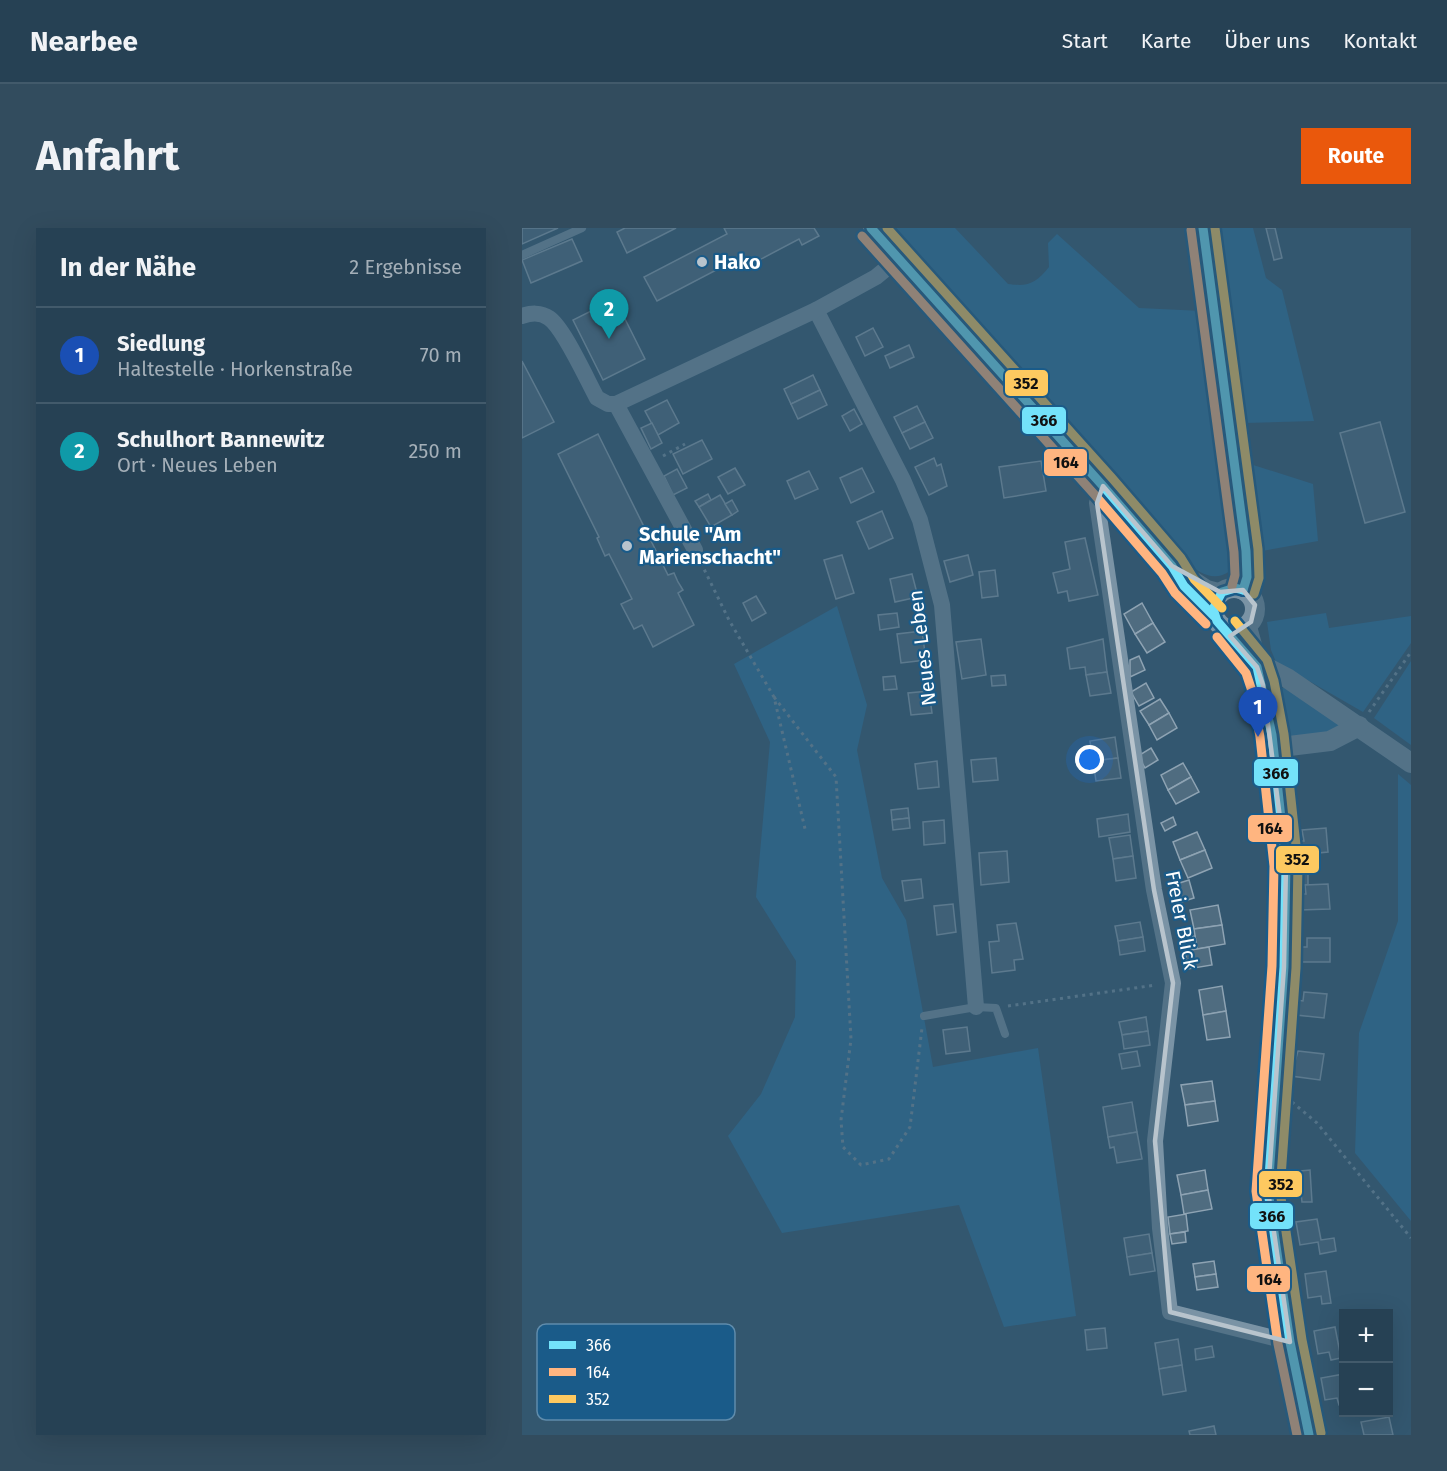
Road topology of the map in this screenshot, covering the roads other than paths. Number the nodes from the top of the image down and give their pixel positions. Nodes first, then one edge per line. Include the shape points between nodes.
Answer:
1 (582, 228) edge
2 (871, 228) edge
3 (1203, 228) edge
4 (522, 255) edge
5 (899, 258) junction
6 (816, 310) junction
7 (522, 316) edge
8 (616, 405) junction
9 (1103, 486) junction
10 (695, 550) road end
11 (1172, 566) junction
12 (1243, 590) junction
13 (1222, 592) junction
14 (1220, 622) junction
15 (1246, 627) junction
16 (1257, 667) junction
17 (1359, 726) junction
18 (1273, 748) junction
19 (1411, 763) edge
20 (976, 1007) junction
21 (924, 1016) road end
22 (1005, 1034) dead end
23 (1290, 1342) junction
24 (1309, 1435) edge

1 - 4 lane
2 - 5 street
3 - 12 street via 1246,551
5 - 6 street via 876,277
5 - 9 street
6 - 8 street
6 - 20 street, Neues Leben via 903,480 920,520 942,605
7 - 8 street via 531,313 549,317 597,398
8 - 10 street
9 - 11 street
9 - 23 street, Freier Blick via 1097,502 1154,890 1173,982 1155,1141 1170,1312
11 - 13 street via 1207,588
11 - 14 street via 1184,586
12 - 13 street
12 - 15 street via 1255,605 1254,616
13 - 14 street via 1214,604
14 - 15 street via 1235,631
14 - 16 street
15 - 16 street
16 - 17 street via 1266,667 1287,678
16 - 18 street
17 - 18 street via 1330,741
17 - 19 street
18 - 23 street via 1286,865 1284,968 1268,1191
20 - 21 lane
20 - 22 lane via 996,1008
23 - 24 street

